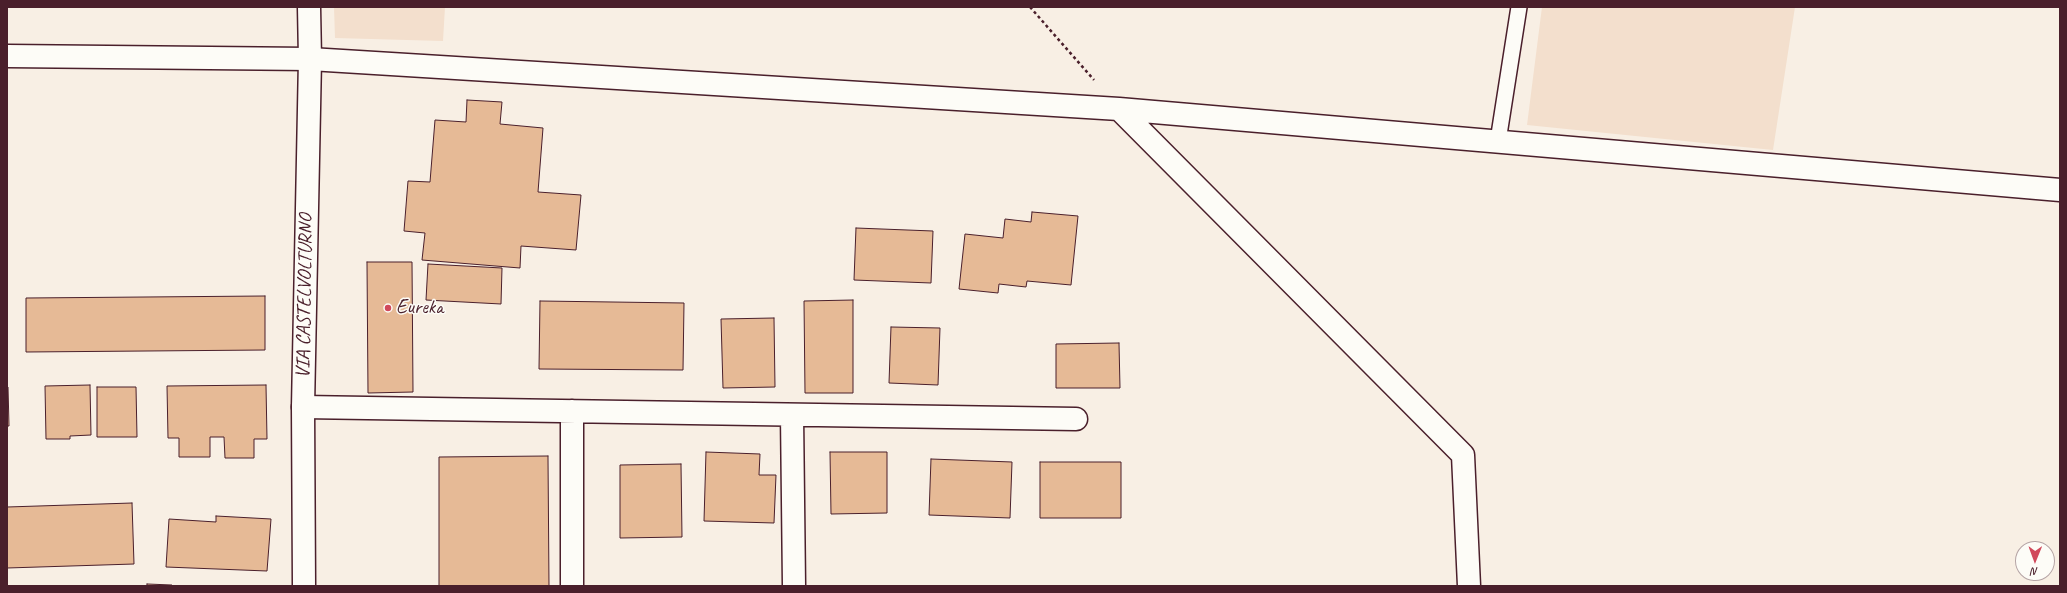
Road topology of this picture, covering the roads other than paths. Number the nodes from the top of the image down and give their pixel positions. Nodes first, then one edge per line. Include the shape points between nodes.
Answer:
1 (309, 7) edge
2 (1519, 7) edge
3 (7, 56) edge
4 (310, 59) junction
5 (1119, 109) junction
6 (1498, 141) junction
7 (2060, 190) edge
8 (303, 407) junction
9 (572, 411) junction
10 (792, 415) junction
11 (1076, 419) dead end
12 (304, 586) edge
13 (572, 586) edge
14 (794, 586) edge
15 (1469, 586) edge

1 - 4 street, VIA CASTELVOLTURNO
2 - 6 lane
3 - 4 street
4 - 5 street
4 - 8 street, VIA CASTELVOLTURNO
5 - 6 street
5 - 15 street via 1463,455
6 - 7 street
8 - 9 street
8 - 12 street, VIA CASTELVOLTURNO
9 - 10 street
9 - 13 street
10 - 11 street
10 - 14 street

